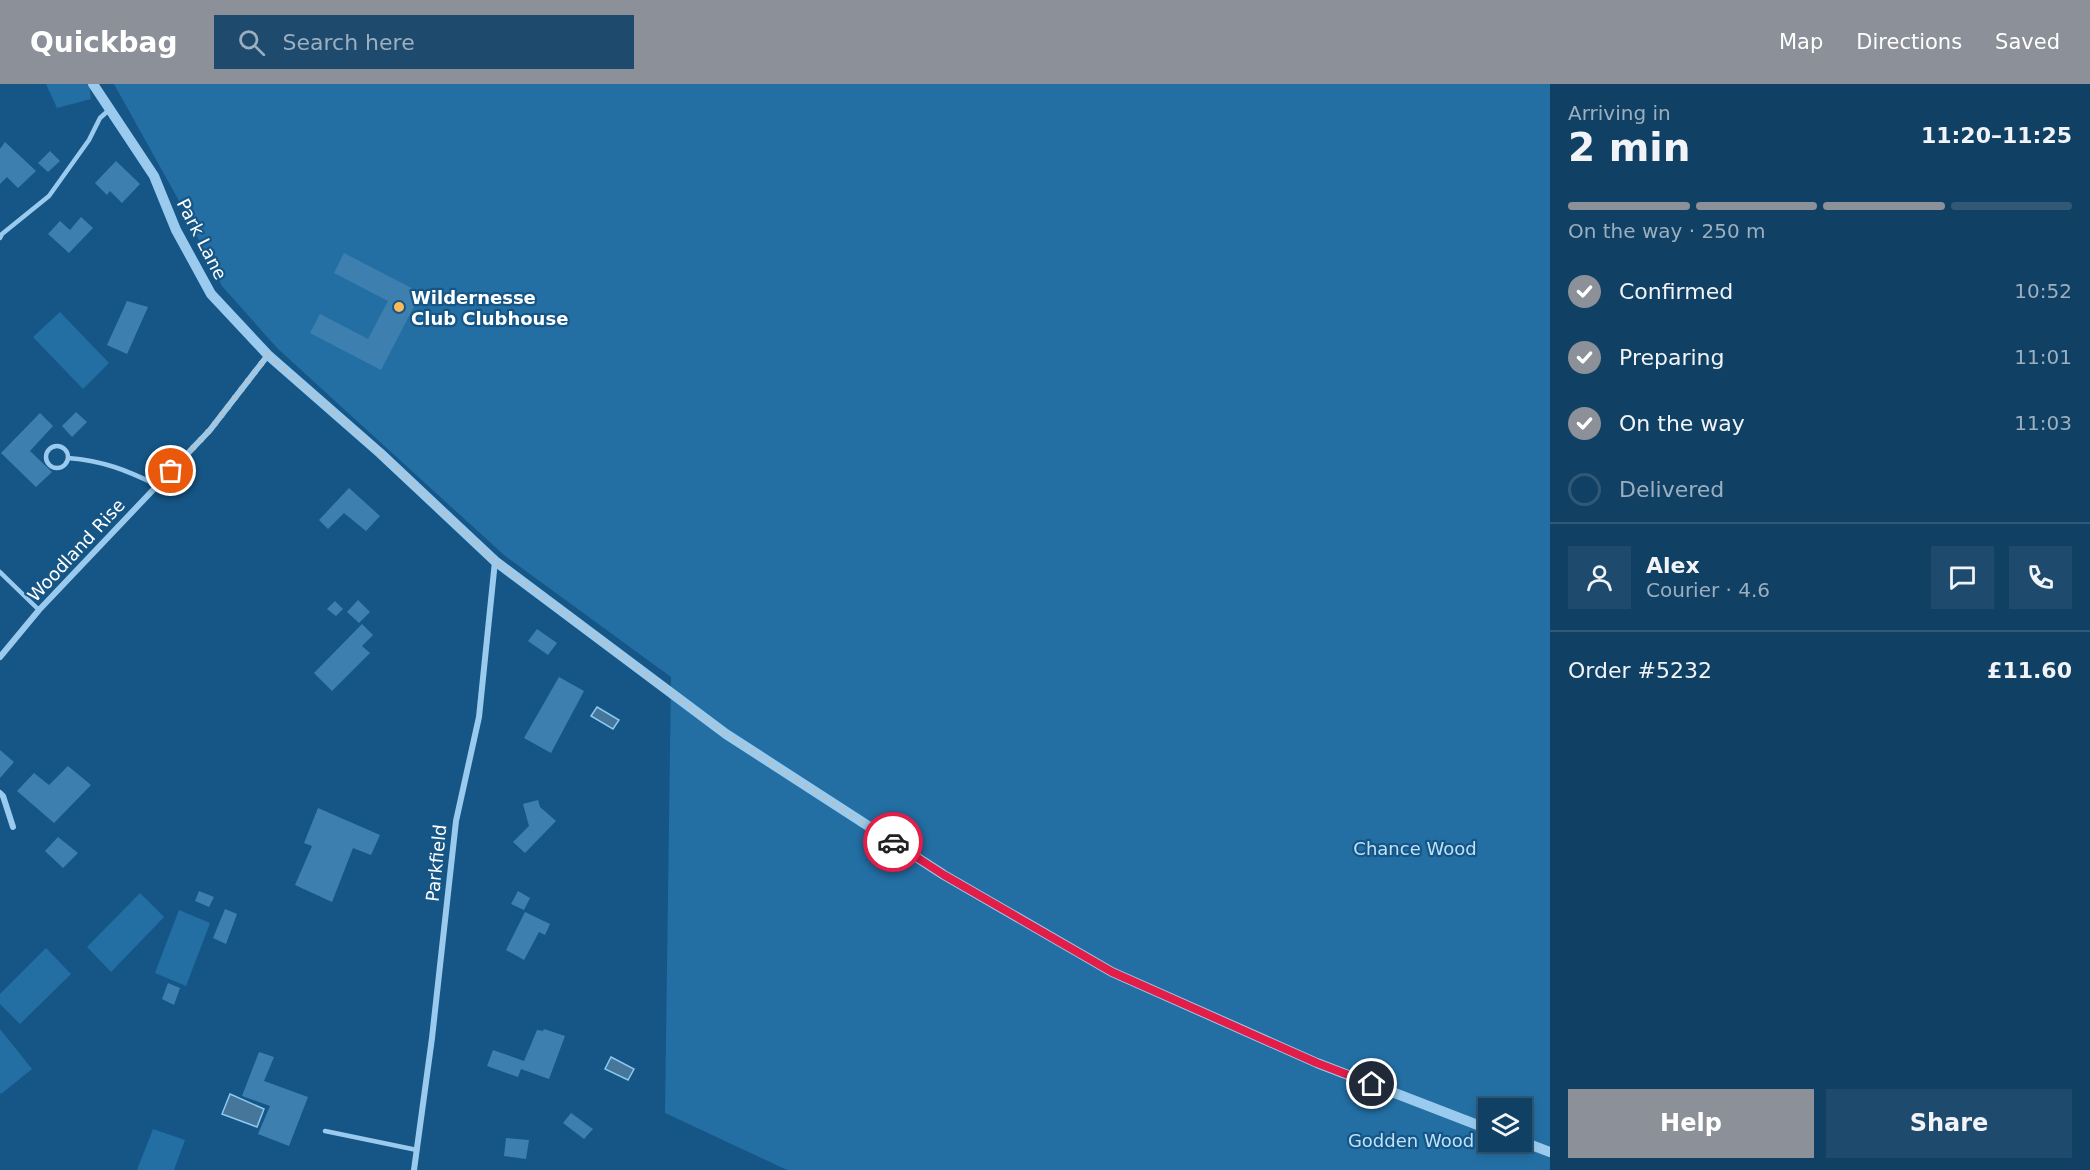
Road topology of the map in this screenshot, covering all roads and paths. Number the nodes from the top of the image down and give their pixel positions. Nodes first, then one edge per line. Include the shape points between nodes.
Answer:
1 (93, 84) edge
2 (110, 109) junction
3 (0, 238) edge
4 (268, 355) junction
5 (68, 458) junction
6 (158, 485) junction
7 (495, 561) junction
8 (0, 572) edge
9 (39, 610) junction
10 (0, 657) edge
11 (0, 793) edge
12 (13, 827) dead end
13 (1478, 1125) edge
14 (325, 1131) dead end
15 (1532, 1145) edge
16 (417, 1150) junction
17 (1550, 1152) edge
18 (414, 1170) edge

1 - 2 street, Park Lane
2 - 3 lane via 100,118 49,196
2 - 4 street, Park Lane via 154,176 211,294
4 - 6 street, Woodland Rise via 210,430
4 - 7 street, Park Lane
5 - 5 lane via 66,451 57,446 50,448 46,458 56,468 63,467
5 - 6 lane via 122,468
6 - 9 street, Woodland Rise
7 - 13 street, Park Lane via 726,734 944,875 1112,972 1317,1063
7 - 16 street, Parkfield via 478,717 456,821
8 - 9 lane
9 - 10 street, Woodland Rise
11 - 12 street
14 - 16 lane
15 - 17 street
16 - 18 street, Parkfield

